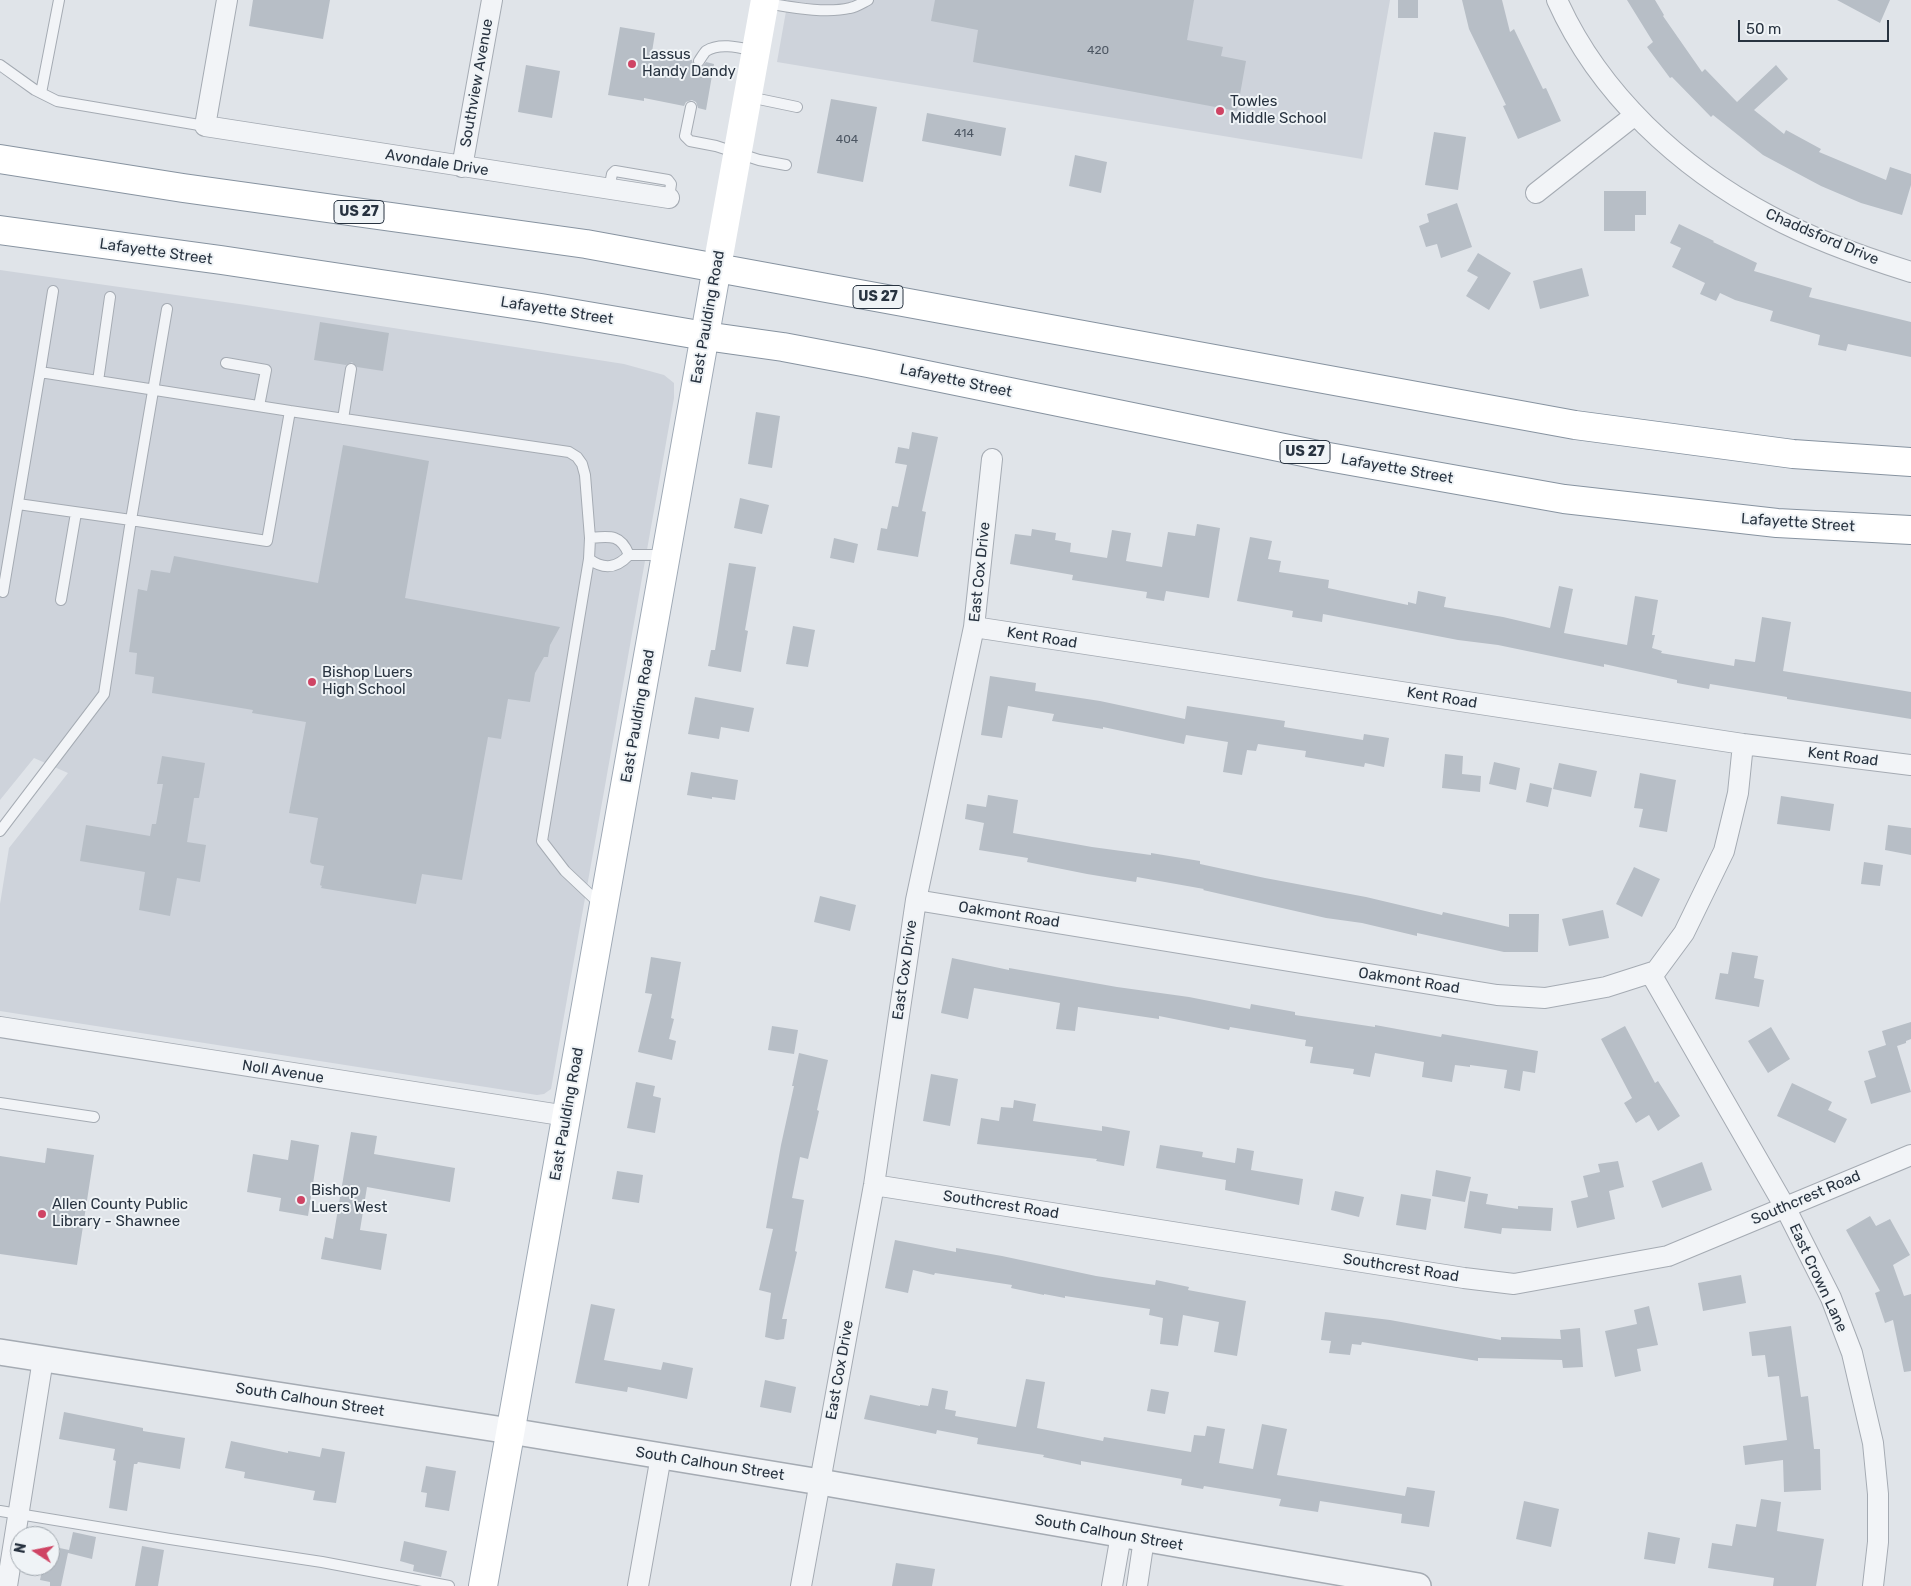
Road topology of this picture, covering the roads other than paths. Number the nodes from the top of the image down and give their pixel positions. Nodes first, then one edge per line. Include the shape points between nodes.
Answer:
1 (59, 0) edge
2 (227, 0) edge
3 (492, 0) edge
4 (868, 0) edge
5 (1557, 0) edge
6 (765, 1) edge
7 (850, 4) edge
8 (756, 51) junction
9 (699, 61) dead end
10 (0, 65) edge
11 (41, 93) junction
12 (748, 97) junction
13 (691, 107) dead end
14 (797, 107) dead end
15 (1635, 115) junction
16 (205, 126) junction
17 (737, 153) junction
18 (0, 159) edge
19 (786, 165) dead end
20 (462, 167) junction
21 (1536, 193) dead end
22 (669, 198) dead end
23 (0, 230) edge
24 (718, 267) junction
25 (1911, 272) edge
26 (53, 291) dead end
27 (110, 297) dead end
28 (167, 309) dead end
29 (705, 336) junction
30 (226, 363) dead end
31 (351, 369) dead end
32 (40, 372) junction
33 (98, 381) junction
34 (153, 390) junction
35 (259, 406) junction
36 (290, 411) junction
37 (343, 419) junction
38 (992, 459) dead end
39 (1911, 462) edge
40 (18, 504) junction
41 (76, 513) junction
42 (130, 520) junction
43 (1911, 530) edge
44 (590, 538) junction
45 (629, 555) junction
46 (666, 556) junction
47 (589, 559) junction
48 (3, 592) dead end
49 (61, 600) dead end
50 (974, 627) junction
51 (1743, 744) junction
52 (1911, 765) edge
53 (0, 831) edge
54 (916, 900) junction
55 (604, 907) junction
56 (1651, 974) junction
57 (0, 1027) edge
58 (0, 1102) edge
59 (567, 1116) junction
60 (94, 1117) dead end
61 (1911, 1155) edge
62 (874, 1185) junction
63 (1785, 1207) junction
64 (0, 1352) edge
65 (43, 1358) junction
66 (510, 1431) junction
67 (662, 1456) junction
68 (820, 1482) junction
69 (9, 1513) edge
70 (1133, 1537) junction
71 (7, 1586) edge
72 (449, 1586) edge
73 (483, 1586) edge
74 (638, 1586) edge
75 (801, 1586) edge
76 (1112, 1586) edge
77 (1137, 1586) edge
78 (1418, 1586) edge
79 (1873, 1586) edge

1 - 11 lane
2 - 16 street
3 - 20 street, Southview Avenue
4 - 7 lane
5 - 15 street, Chaddsford Drive via 1578,42
6 - 7 lane via 796,8 830,10
6 - 8 main road, East Paulding Road
8 - 9 lane via 720,47 706,51
8 - 12 main road, East Paulding Road
10 - 11 lane
11 - 16 lane via 57,101
12 - 14 lane
12 - 17 main road, East Paulding Road
13 - 17 lane via 686,136 690,141
15 - 21 street
15 - 25 street, Chaddsford Drive via 1697,170 1734,196 1848,251
16 - 20 street, Avondale Drive
17 - 19 lane
17 - 24 main road, East Paulding Road
18 - 24 main road, US 27 via 586,244
20 - 22 street, Avondale Drive
23 - 29 main road, Lafayette Street / US 27 via 541,308
24 - 29 main road, East Paulding Road
24 - 39 main road, US 27 via 1575,424 1794,454
26 - 32 lane
27 - 33 lane
28 - 34 lane
29 - 43 main road, Lafayette Street / US 27 via 868,362 1323,456 1564,499 1777,523
29 - 46 main road, East Paulding Road
30 - 35 lane via 266,370
31 - 37 lane
32 - 33 lane
32 - 40 lane
33 - 34 lane
34 - 35 lane
34 - 42 lane
35 - 36 lane
36 - 37 lane
36 - 42 lane via 267,541
37 - 44 lane via 569,452 582,464 585,476
38 - 50 street, East Cox Drive
40 - 41 lane
40 - 48 lane
41 - 42 lane
41 - 49 lane
42 - 53 lane via 104,694
44 - 45 lane via 615,538 625,544
44 - 47 lane
45 - 46 lane
45 - 47 lane via 621,563 611,566 596,564
46 - 55 main road, East Paulding Road
47 - 55 lane via 542,841 565,872
50 - 51 street, Kent Road
50 - 54 street, East Cox Drive
51 - 52 street, Kent Road
51 - 56 street via 1738,793 1724,851 1684,933
54 - 56 street, Oakmont Road via 1497,995 1545,998 1606,987
54 - 62 street, East Cox Drive
55 - 59 main road, East Paulding Road
56 - 63 street, East Crown Lane
57 - 59 street, Noll Avenue
58 - 60 lane
59 - 66 main road, East Paulding Road
61 - 63 street, Southcrest Road
62 - 63 street, Southcrest Road via 1514,1284 1668,1256
62 - 68 street, East Cox Drive
63 - 79 street, East Crown Lane via 1831,1298 1852,1354 1863,1396 1873,1443 1878,1494 1878,1542
64 - 65 street, South Calhoun Street
65 - 66 street, South Calhoun Street
65 - 69 street
66 - 67 street, South Calhoun Street
66 - 73 main road, East Paulding Road
67 - 68 street, South Calhoun Street
67 - 74 street
68 - 70 street, South Calhoun Street
68 - 75 street, East Cox Drive
69 - 71 street
69 - 72 lane via 322,1562
70 - 76 street
70 - 77 street
70 - 78 street, South Calhoun Street

